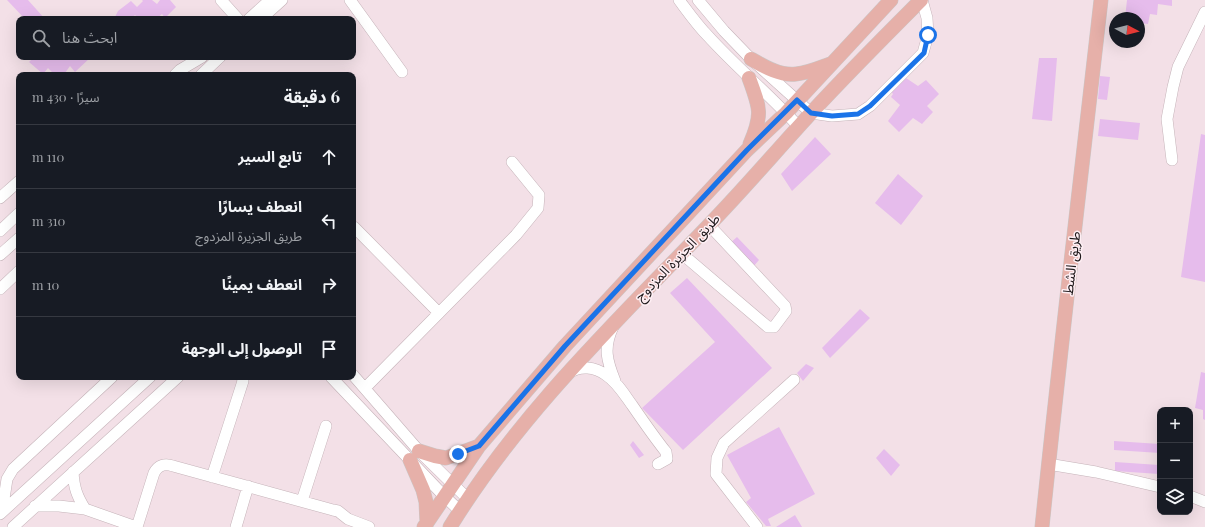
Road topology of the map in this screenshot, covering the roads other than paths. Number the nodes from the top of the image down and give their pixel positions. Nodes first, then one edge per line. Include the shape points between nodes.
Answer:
1 (221, 0) edge
2 (270, 0) edge
3 (282, 0) edge
4 (350, 0) edge
5 (679, 0) edge
6 (891, 0) edge
7 (921, 0) edge
8 (1101, 0) edge
9 (702, 1) edge
10 (1205, 12) edge
11 (235, 16) edge
12 (252, 16) edge
13 (264, 16) edge
14 (751, 59) junction
15 (197, 60) edge
16 (217, 60) edge
17 (832, 63) junction
18 (178, 72) edge
19 (204, 72) edge
20 (402, 72) dead end
21 (749, 78) junction
22 (797, 100) junction
23 (786, 113) junction
24 (811, 113) junction
25 (799, 127) junction
26 (747, 150) junction
27 (1172, 160) dead end
28 (512, 162) dead end
29 (16, 184) edge
30 (0, 198) edge
31 (16, 216) edge
32 (710, 225) junction
33 (356, 229) edge
34 (0, 231) edge
35 (16, 241) edge
36 (681, 253) junction
37 (0, 255) edge
38 (16, 274) edge
39 (0, 289) edge
40 (439, 313) junction
41 (622, 315) junction
42 (565, 375) junction
43 (356, 378) edge
44 (109, 380) edge
45 (147, 380) edge
46 (175, 380) edge
47 (243, 380) edge
48 (334, 380) edge
49 (794, 380) dead end
50 (616, 384) junction
51 (365, 388) junction
52 (326, 426) dead end
53 (479, 446) junction
54 (415, 456) junction
55 (658, 464) dead end
56 (1048, 464) junction
57 (73, 472) junction
58 (212, 477) junction
59 (452, 484) junction
60 (248, 486) junction
61 (1157, 486) edge
62 (444, 496) junction
63 (1193, 497) edge
64 (468, 499) junction
65 (302, 501) junction
66 (1205, 502) edge
67 (35, 506) junction
68 (85, 510) junction
69 (460, 512) junction
70 (1, 513) edge
71 (343, 522) edge
72 (425, 525) edge
73 (13, 527) edge
74 (136, 527) edge
75 (236, 527) edge
76 (370, 527) edge
77 (450, 527) edge
78 (757, 527) edge
79 (1042, 527) edge

1 - 11 street
2 - 12 street
3 - 13 street
4 - 20 street
5 - 21 street via 707,35
6 - 17 main road, طريق الجزيرة المزدوج
7 - 24 main road, طريق الجزيرة المزدوج
7 - 24 street via 927,18 928,35 924,53 870,106 858,114 832,116
8 - 56 main road, طريق الشط
9 - 14 street
10 - 27 street via 1178,67 1173,87 1167,119
14 - 17 main road via 769,69 796,74
14 - 22 street
15 - 18 street
16 - 19 street
17 - 22 main road, طريق الجزيرة المزدوج
21 - 23 street
21 - 26 main road via 759,106 759,118
22 - 23 main road, طريق الجزيرة المزدوج
22 - 24 street
23 - 25 street
23 - 26 main road, طريق الجزيرة المزدوج
24 - 25 main road, طريق الجزيرة المزدوج
25 - 32 main road, طريق الجزيرة المزدوج
26 - 53 main road, طريق الجزيرة المزدوج via 565,346
28 - 40 street via 539,195 538,208
29 - 30 street
31 - 34 street
32 - 36 main road, طريق الجزيرة المزدوج
32 - 36 street via 785,306 786,311 774,328 768,327
33 - 40 street
35 - 37 street
36 - 41 main road, طريق الجزيرة المزدوج
38 - 39 street
40 - 51 street
41 - 42 main road, طريق الجزيرة المزدوج
41 - 50 street via 613,327 607,342 606,355
42 - 50 street via 574,369 595,369
42 - 64 main road, طريق الجزيرة المزدوج via 516,434
43 - 51 street
44 - 70 street via 13,469 8,479
45 - 70 street
46 - 57 street
47 - 58 street
48 - 54 street
49 - 78 street via 724,443 717,458 716,474
50 - 55 street via 666,452 667,459
51 - 54 street
52 - 65 street
53 - 54 main road via 446,458
53 - 59 main road, طريق الجزيرة المزدوج
54 - 59 street
54 - 62 street
54 - 72 main road via 426,502
56 - 61 street
56 - 79 main road, طريق الشط
57 - 67 street
57 - 68 street via 78,498
58 - 60 street
58 - 74 street via 165,464 158,468 154,473
59 - 62 main road, طريق الجزيرة المزدوج
59 - 64 street
60 - 65 street
60 - 75 street
62 - 69 street
62 - 72 main road, طريق الجزيرة المزدوج
63 - 66 street
64 - 69 main road, طريق الجزيرة المزدوج
65 - 71 street via 338,511
67 - 68 street
67 - 73 street
68 - 74 street
69 - 77 main road, طريق الجزيرة المزدوج
71 - 76 street

